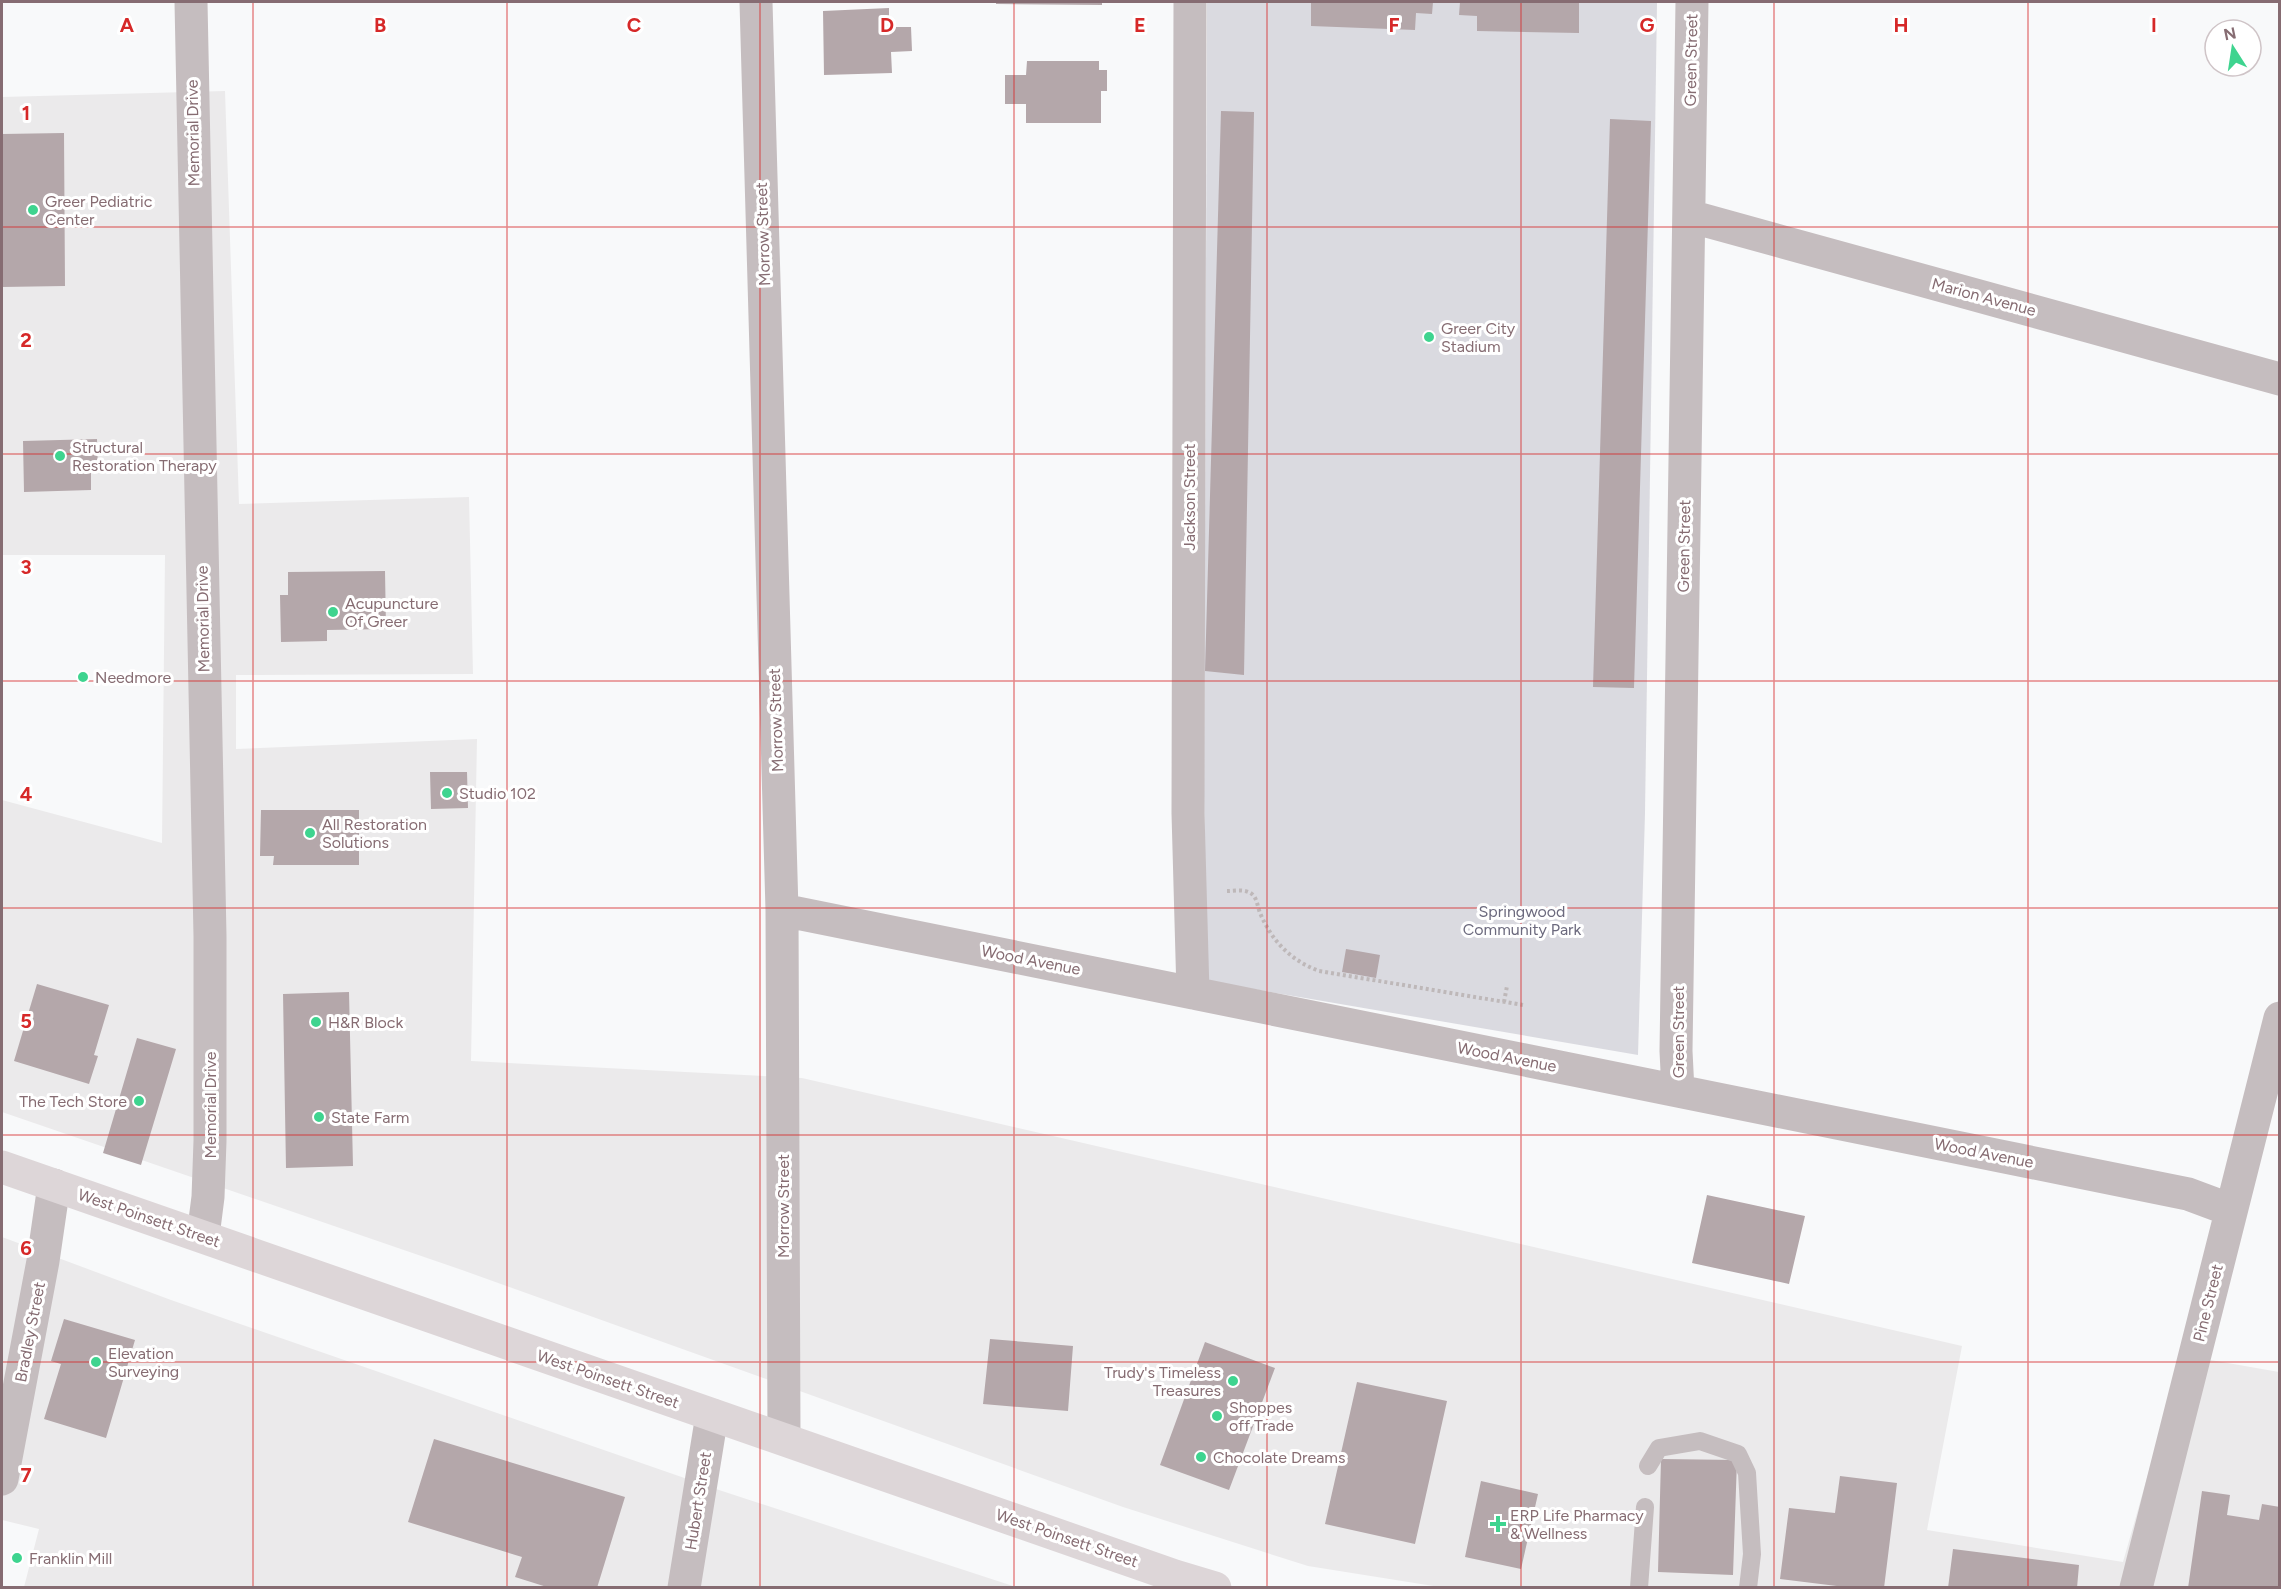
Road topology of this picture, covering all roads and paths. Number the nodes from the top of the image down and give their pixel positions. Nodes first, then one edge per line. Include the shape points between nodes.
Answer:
1 (191, 2) edge
2 (756, 2) edge
3 (1190, 2) edge
4 (1692, 2) edge
5 (1689, 216) junction
6 (2280, 379) edge
7 (1190, 893) junction
8 (782, 910) junction
9 (1507, 986) dead end
10 (1193, 993) junction
11 (1504, 1002) junction
12 (1523, 1005) dead end
13 (2280, 1018) edge
14 (1678, 1091) junction
15 (2268, 1103) edge
16 (2, 1167) edge
17 (54, 1185) junction
18 (2231, 1210) junction
19 (203, 1236) junction
20 (712, 1415) junction
21 (784, 1438) junction
22 (1648, 1466) dead end
23 (2, 1479) edge
24 (1645, 1507) dead end
25 (684, 1587) edge
26 (1215, 1587) edge
27 (1639, 1587) edge
28 (1748, 1587) edge
29 (2136, 1587) edge

1 - 19 street, Memorial Drive via 210,936 210,1141
2 - 8 street, Morrow Street
3 - 7 street, Jackson Street
4 - 5 street, Green Street
5 - 6 street, Marion Avenue
5 - 14 street, Green Street
7 - 10 street, Jackson Street
7 - 11 path via 1245,891 1254,896 1271,935 1285,951 1318,971
8 - 10 street, Wood Avenue
8 - 21 street, Morrow Street
9 - 11 path
10 - 14 street, Wood Avenue
11 - 12 path
13 - 15 street, Pine Street
14 - 18 street, Wood Avenue via 2188,1194
15 - 18 street, Pine Street
16 - 17 main road, West Poinsett Street
17 - 19 main road, West Poinsett Street
17 - 23 street, Bradley Street
18 - 29 street, Pine Street
19 - 20 main road, West Poinsett Street
20 - 21 main road, West Poinsett Street
20 - 25 street, Hubert Street
21 - 26 main road, West Poinsett Street
22 - 28 lane via 1659,1448 1700,1441 1738,1454 1747,1473 1752,1554
24 - 27 lane

